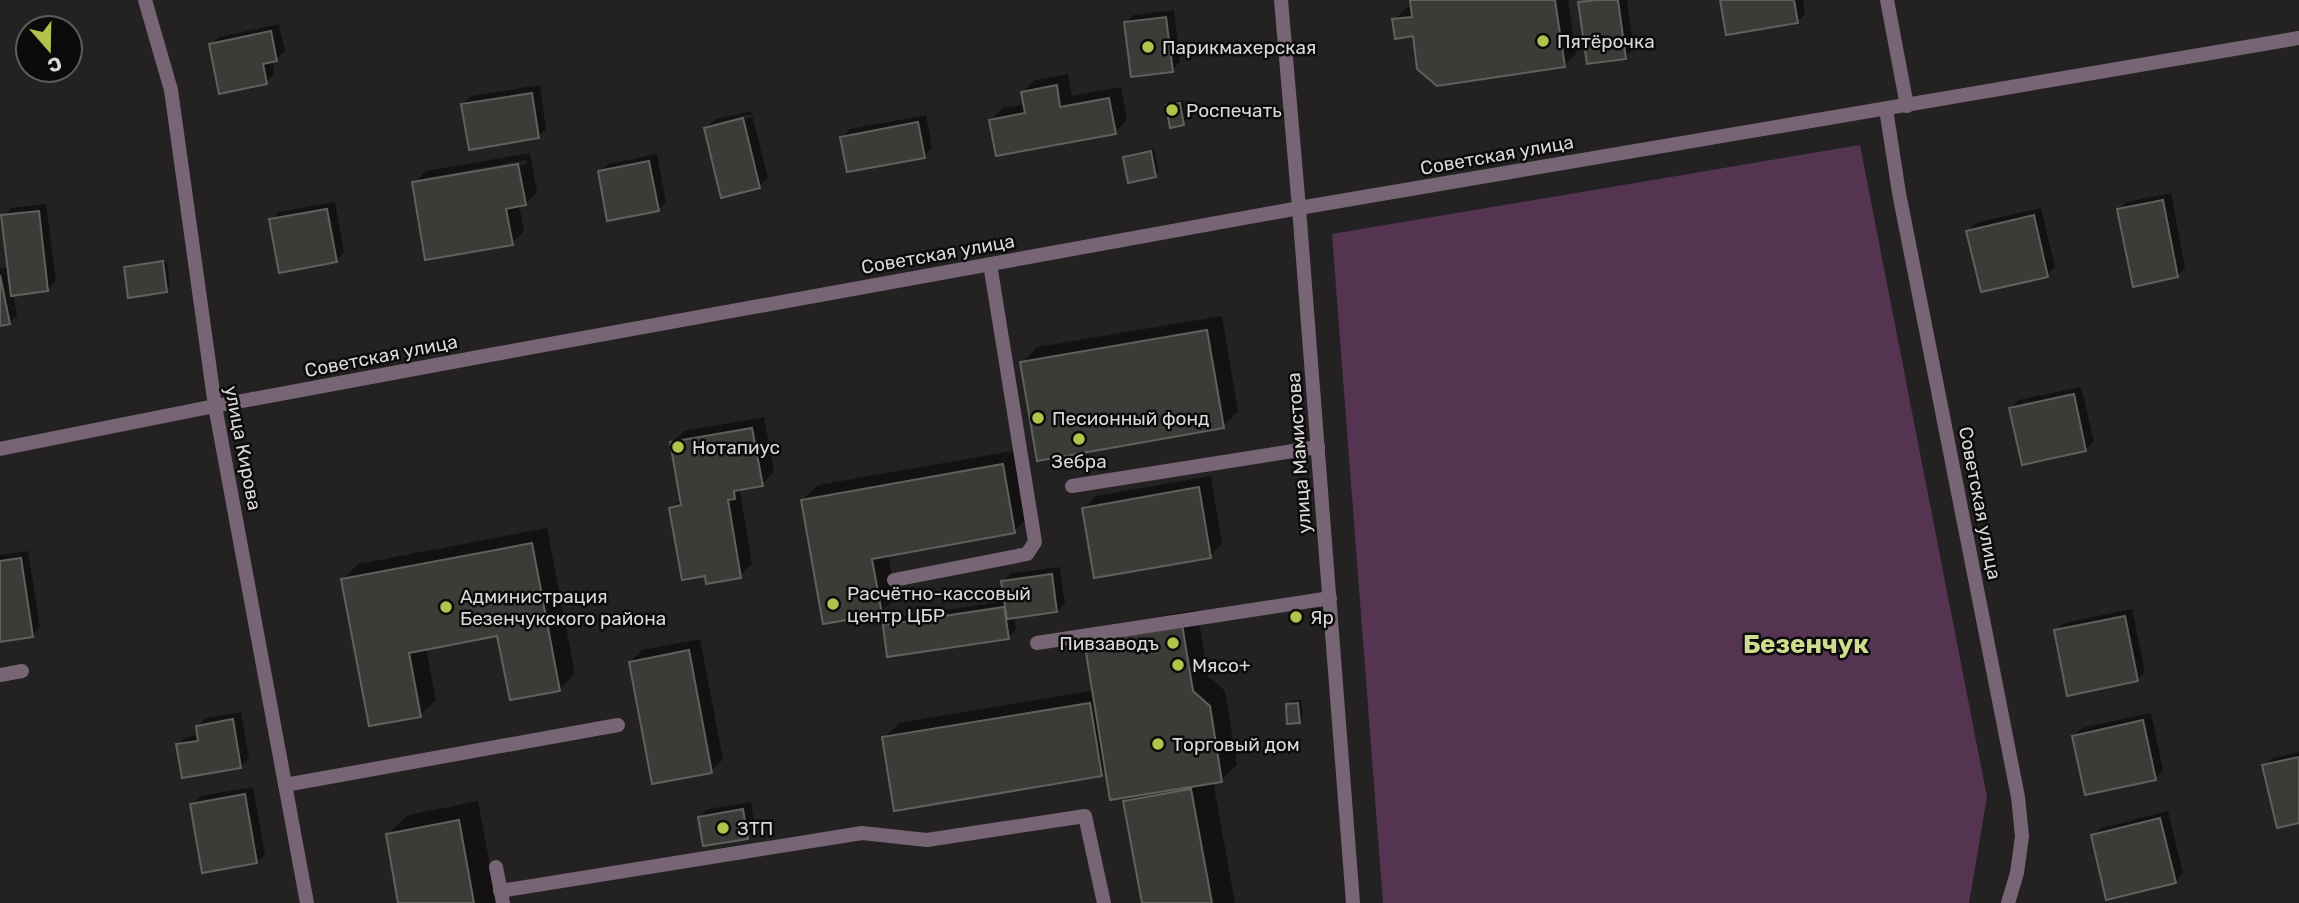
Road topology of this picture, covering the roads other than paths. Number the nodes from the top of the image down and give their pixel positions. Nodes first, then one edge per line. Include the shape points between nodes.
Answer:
1 (145, 0) edge
2 (1281, 0) edge
3 (1887, 0) edge
4 (2299, 38) edge
5 (1907, 106) junction
6 (1886, 109) junction
7 (1299, 208) junction
8 (990, 264) junction
9 (215, 407) junction
10 (1318, 447) junction
11 (0, 449) edge
12 (1072, 486) dead end
13 (894, 580) dead end
14 (1329, 598) junction
15 (1037, 643) dead end
16 (23, 671) dead end
17 (0, 675) edge
18 (618, 725) dead end
19 (285, 785) junction
20 (496, 867) dead end
21 (501, 897) edge
22 (307, 903) edge
23 (1104, 903) edge
24 (1353, 903) edge
25 (2008, 903) edge

1 - 9 street, улица Кирова via 171,90
2 - 7 street, улица Мамистова
3 - 5 street
4 - 5 street, Советская улица
5 - 6 street, Советская улица
6 - 7 street, Советская улица
6 - 25 street, Советская улица via 2018,797 2022,836
7 - 8 street, Советская улица
7 - 10 street, улица Мамистова
8 - 9 street, Советская улица
8 - 13 street via 1035,542 1027,554
9 - 11 street, Советская улица
9 - 19 street, улица Кирова
10 - 12 street
10 - 14 street, улица Мамистова
14 - 15 street
14 - 24 street, улица Мамистова
16 - 17 street
18 - 19 street
19 - 22 street, улица Кирова
20 - 21 street
21 - 23 street via 862,834 927,840 1085,816

